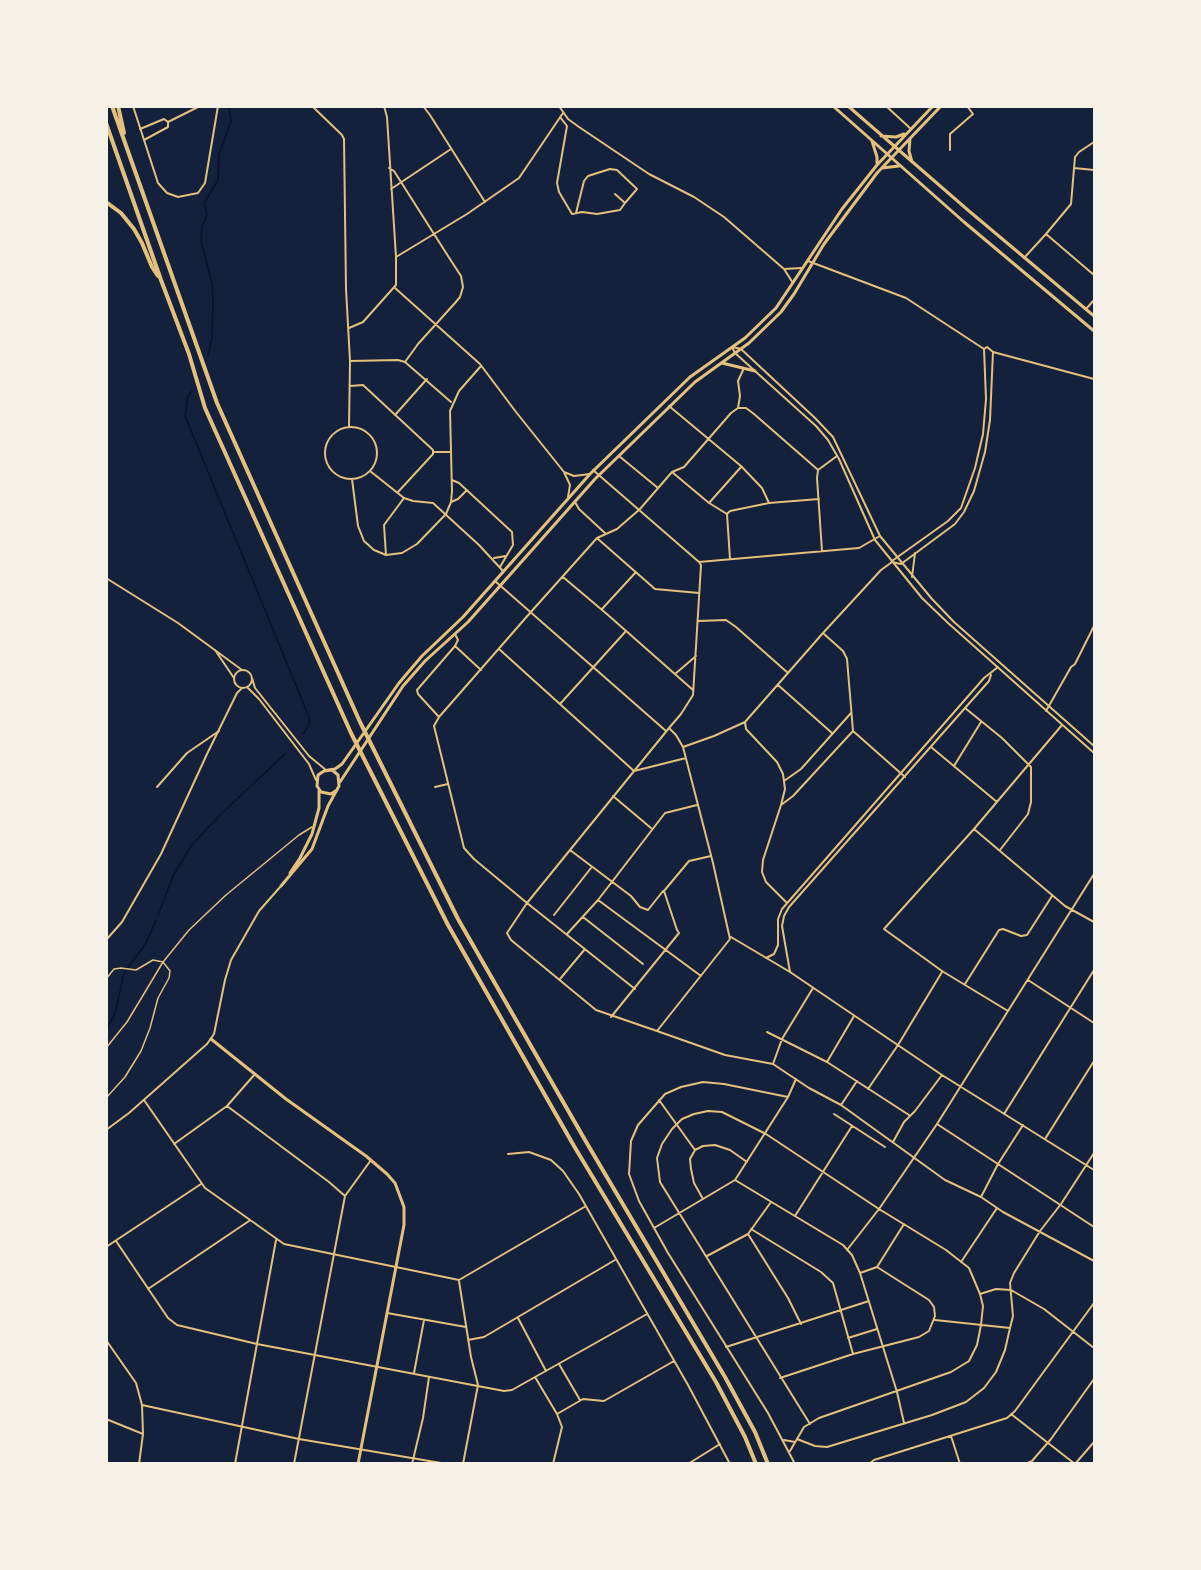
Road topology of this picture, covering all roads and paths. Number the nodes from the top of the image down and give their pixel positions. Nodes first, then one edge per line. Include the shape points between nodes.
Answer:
1 (112, 106) edge
2 (118, 106) edge
3 (133, 106) edge
4 (200, 106) edge
5 (218, 106) edge
6 (312, 106) edge
7 (384, 106) edge
8 (423, 106) edge
9 (559, 106) edge
10 (833, 106) edge
11 (848, 106) edge
12 (886, 106) edge
13 (933, 106) edge
14 (941, 106) edge
15 (967, 106) edge
16 (563, 113) junction
17 (560, 117) junction
18 (168, 122) junction
19 (106, 123) edge
20 (140, 129) junction
21 (910, 129) junction
22 (905, 134) junction
23 (881, 136) junction
24 (911, 136) junction
25 (871, 139) junction
26 (144, 140) junction
27 (126, 142) junction
28 (1095, 142) edge
29 (893, 147) junction
30 (451, 149) junction
31 (950, 150) dead end
32 (897, 151) junction
33 (887, 154) junction
34 (891, 158) junction
35 (913, 164) junction
36 (877, 165) junction
37 (900, 166) junction
38 (389, 168) junction
39 (1074, 168) junction
40 (881, 169) junction
41 (1095, 170) edge
42 (402, 183) junction
43 (391, 189) junction
44 (615, 195) dead end
45 (106, 202) edge
46 (485, 202) junction
47 (624, 204) junction
48 (576, 213) junction
49 (435, 234) junction
50 (1046, 234) junction
51 (396, 257) junction
52 (1024, 258) junction
53 (808, 261) junction
54 (813, 263) junction
55 (803, 268) junction
56 (784, 269) junction
57 (1095, 275) edge
58 (161, 280) junction
59 (793, 283) junction
60 (394, 288) junction
61 (1095, 300) edge
62 (1086, 309) junction
63 (1095, 316) edge
64 (435, 324) junction
65 (349, 328) junction
66 (1095, 331) edge
67 (732, 347) junction
68 (741, 349) junction
69 (984, 349) junction
70 (993, 352) junction
71 (735, 353) junction
72 (350, 361) junction
73 (405, 362) junction
74 (720, 363) junction
75 (482, 366) junction
76 (744, 368) junction
77 (755, 371) junction
78 (427, 379) junction
79 (1095, 379) edge
80 (350, 386) junction
81 (453, 403) junction
82 (669, 406) junction
83 (738, 408) junction
84 (395, 415) junction
85 (349, 427) junction
86 (709, 439) junction
87 (433, 452) junction
88 (451, 452) junction
89 (619, 456) junction
90 (837, 456) junction
91 (741, 466) junction
92 (818, 470) junction
93 (370, 471) junction
94 (564, 472) junction
95 (591, 472) junction
96 (672, 472) junction
97 (599, 475) junction
98 (352, 479) junction
99 (452, 480) junction
100 (658, 488) junction
101 (467, 490) junction
102 (398, 492) junction
103 (404, 498) junction
104 (567, 498) junction
105 (819, 500) junction
106 (574, 501) junction
107 (450, 502) junction
108 (709, 503) junction
109 (769, 503) junction
110 (640, 509) junction
111 (446, 514) junction
112 (727, 514) junction
113 (606, 534) junction
114 (880, 536) junction
115 (597, 538) junction
116 (875, 540) junction
117 (822, 551) junction
118 (915, 553) junction
119 (386, 555) junction
120 (506, 556) junction
121 (492, 558) junction
122 (896, 558) junction
123 (730, 559) junction
124 (699, 561) junction
125 (891, 562) junction
126 (901, 564) junction
127 (500, 567) junction
128 (503, 572) junction
129 (636, 572) junction
130 (563, 577) junction
131 (912, 577) junction
132 (106, 578) edge
133 (495, 581) junction
134 (500, 585) junction
135 (699, 593) junction
136 (602, 609) junction
137 (530, 612) junction
138 (698, 621) junction
139 (1095, 626) edge
140 (626, 630) junction
141 (823, 633) junction
142 (455, 634) junction
143 (211, 646) junction
144 (455, 646) junction
145 (499, 649) junction
146 (696, 656) junction
147 (1001, 663) junction
148 (593, 668) junction
149 (997, 668) junction
150 (242, 670) junction
151 (481, 670) junction
152 (788, 673) junction
153 (675, 674) junction
154 (991, 674) junction
155 (234, 678) junction
156 (252, 678) junction
157 (778, 685) junction
158 (236, 686) junction
159 (247, 687) junction
160 (242, 688) junction
161 (693, 690) junction
162 (234, 698) junction
163 (560, 705) junction
164 (1050, 706) junction
165 (965, 708) junction
166 (852, 711) junction
167 (1046, 711) junction
168 (439, 717) junction
169 (745, 722) junction
170 (982, 722) junction
171 (1063, 724) junction
172 (669, 728) junction
173 (219, 731) junction
174 (666, 731) junction
175 (853, 731) junction
176 (832, 733) junction
177 (1095, 746) edge
178 (683, 747) junction
179 (931, 747) junction
180 (1095, 753) edge
181 (686, 758) junction
182 (1029, 763) junction
183 (954, 766) junction
184 (327, 770) junction
185 (633, 771) junction
186 (903, 776) junction
187 (316, 780) junction
188 (784, 781) junction
189 (340, 783) junction
190 (448, 784) junction
191 (158, 787) dead end
192 (435, 787) dead end
193 (318, 789) junction
194 (337, 790) junction
195 (613, 796) junction
196 (997, 802) junction
197 (698, 805) junction
198 (782, 805) junction
199 (314, 826) junction
200 (651, 828) junction
201 (974, 828) junction
202 (570, 850) junction
203 (1000, 850) junction
204 (711, 856) junction
205 (592, 867) junction
206 (1095, 874) edge
207 (612, 881) junction
208 (281, 886) junction
209 (664, 891) junction
210 (1053, 895) junction
211 (598, 900) junction
212 (527, 903) junction
213 (787, 903) junction
214 (1073, 909) junction
215 (554, 915) dead end
216 (583, 917) junction
217 (1095, 922) edge
218 (567, 934) junction
219 (729, 936) junction
220 (106, 940) edge
221 (585, 949) junction
222 (664, 950) junction
223 (765, 958) junction
224 (163, 962) junction
225 (643, 964) dead end
226 (1095, 970) edge
227 (942, 971) junction
228 (790, 972) junction
229 (701, 976) junction
230 (106, 979) edge
231 (560, 979) junction
232 (1028, 980) junction
233 (964, 984) junction
234 (813, 988) junction
235 (635, 989) junction
236 (1071, 1006) junction
237 (1008, 1011) junction
238 (854, 1016) junction
239 (611, 1017) junction
240 (1095, 1023) edge
241 (657, 1031) junction
242 (767, 1032) dead end
243 (782, 1038) junction
244 (211, 1039) junction
245 (898, 1045) junction
246 (106, 1048) edge
247 (1095, 1061) edge
248 (827, 1062) junction
249 (773, 1064) junction
250 (255, 1074) junction
251 (942, 1075) junction
252 (796, 1079) junction
253 (856, 1081) junction
254 (961, 1086) junction
255 (868, 1089) junction
256 (788, 1097) junction
257 (106, 1098) edge
258 (144, 1100) junction
259 (659, 1101) junction
260 (227, 1106) junction
261 (841, 1106) junction
262 (834, 1113) dead end
263 (1004, 1114) junction
264 (909, 1115) junction
265 (937, 1124) junction
266 (676, 1125) junction
267 (1023, 1125) junction
268 (852, 1126) junction
269 (106, 1130) edge
270 (765, 1134) junction
271 (1045, 1139) junction
272 (893, 1142) junction
273 (174, 1144) junction
274 (885, 1147) dead end
275 (695, 1150) junction
276 (1095, 1153) edge
277 (507, 1154) dead end
278 (914, 1157) junction
279 (371, 1160) junction
280 (747, 1162) junction
281 (998, 1164) junction
282 (1086, 1165) junction
283 (1095, 1170) edge
284 (824, 1172) junction
285 (735, 1180) junction
286 (201, 1184) junction
287 (345, 1196) junction
288 (981, 1197) junction
289 (703, 1200) junction
290 (771, 1202) junction
291 (1061, 1204) junction
292 (586, 1206) junction
293 (997, 1208) junction
294 (879, 1209) junction
295 (680, 1214) junction
296 (795, 1216) junction
297 (249, 1221) junction
298 (904, 1224) junction
299 (1095, 1227) edge
300 (654, 1228) junction
301 (751, 1229) junction
302 (1041, 1231) junction
303 (748, 1233) junction
304 (276, 1240) junction
305 (116, 1241) junction
306 (106, 1247) edge
307 (847, 1250) junction
308 (335, 1254) junction
309 (707, 1256) junction
310 (617, 1260) junction
311 (1095, 1261) edge
312 (961, 1262) junction
313 (396, 1266) junction
314 (877, 1267) junction
315 (860, 1273) junction
316 (459, 1280) junction
317 (148, 1289) junction
318 (1011, 1290) junction
319 (981, 1294) junction
320 (869, 1301) junction
321 (1095, 1303) edge
322 (840, 1311) junction
323 (387, 1313) junction
324 (647, 1314) junction
325 (518, 1317) junction
326 (424, 1320) junction
327 (935, 1320) junction
328 (801, 1324) junction
329 (981, 1325) junction
330 (466, 1327) junction
331 (1010, 1328) junction
332 (877, 1329) junction
333 (1074, 1332) junction
334 (755, 1336) junction
335 (848, 1338) junction
336 (106, 1340) edge
337 (468, 1340) junction
338 (257, 1344) junction
339 (883, 1346) junction
340 (726, 1347) junction
341 (1095, 1348) edge
342 (315, 1354) junction
343 (853, 1354) junction
344 (674, 1361) junction
345 (559, 1364) junction
346 (377, 1365) junction
347 (546, 1371) junction
348 (414, 1373) junction
349 (429, 1377) junction
350 (535, 1377) junction
351 (780, 1378) junction
352 (1095, 1379) edge
353 (478, 1385) junction
354 (897, 1392) junction
355 (580, 1400) junction
356 (142, 1405) junction
357 (557, 1414) junction
358 (1011, 1414) junction
359 (106, 1419) edge
360 (904, 1423) junction
361 (810, 1424) junction
362 (242, 1427) junction
363 (143, 1434) junction
364 (951, 1436) junction
365 (298, 1439) junction
366 (784, 1440) junction
367 (796, 1441) junction
368 (1095, 1442) edge
369 (1048, 1443) junction
370 (720, 1444) junction
371 (361, 1449) junction
372 (790, 1451) junction
373 (413, 1457) junction
374 (1033, 1462) edge
375 (1075, 1463) edge
376 (139, 1464) edge
377 (235, 1464) edge
378 (294, 1464) edge
379 (358, 1464) edge
380 (412, 1464) edge
381 (447, 1464) edge
382 (463, 1464) edge
383 (553, 1464) edge
384 (688, 1464) edge
385 (730, 1464) edge
386 (756, 1464) edge
387 (768, 1464) edge
388 (795, 1464) edge
389 (869, 1464) edge
390 (960, 1464) edge
391 (1025, 1464) edge

1 - 27 highway
2 - 27 highway
3 - 20 street
4 - 18 street
5 - 26 street via 205,183 198,192 178,197 162,189
6 - 65 street via 344,139
7 - 38 street
8 - 30 street
9 - 16 street
10 - 25 main road
11 - 23 main road
12 - 21 street
13 - 21 main road
14 - 24 main road
15 - 31 street via 974,114 950,134
16 - 17 street
16 - 56 street via 649,174 724,217
17 - 46 street via 519,178
17 - 48 street via 567,126 557,183 568,209
18 - 20 street via 164,119
18 - 26 street via 168,127
19 - 58 highway
20 - 26 street
21 - 22 main road
22 - 23 main road
22 - 29 main road
23 - 29 main road
24 - 32 main road
24 - 35 main road
25 - 33 main road
25 - 36 main road
27 - 387 highway via 217,403 374,751 458,919 725,1377
28 - 39 street via 1079,152
29 - 32 main road
29 - 33 main road
30 - 42 street
30 - 46 street
32 - 34 main road
32 - 35 main road
33 - 34 main road
33 - 36 main road
34 - 37 main road
34 - 40 main road
35 - 52 main road
36 - 53 main road
37 - 40 main road
37 - 66 main road
38 - 42 street
38 - 43 street
39 - 41 street
39 - 50 street via 1071,204
40 - 54 main road
42 - 43 street
42 - 49 street
43 - 51 street
44 - 47 street
45 - 58 highway via 134,229
46 - 49 street
47 - 48 street via 614,212
47 - 48 street via 637,189 617,170 610,169 584,181
49 - 51 street
49 - 64 street via 463,287 460,297
50 - 52 street
50 - 57 street
51 - 60 street
52 - 62 main road
53 - 54 street
53 - 55 main road
54 - 68 main road via 781,312
54 - 69 street via 906,298
55 - 56 street
55 - 59 main road
56 - 59 street
58 - 386 highway via 205,408 366,763 448,925 716,1383
59 - 67 main road via 764,320
60 - 64 street
60 - 65 street via 363,322
61 - 62 street
62 - 63 main road
64 - 73 street
64 - 75 street
65 - 72 street
67 - 68 street
67 - 71 street
67 - 95 main road via 690,377
68 - 71 main road
68 - 114 street via 832,437
69 - 70 street
69 - 122 street via 986,399 982,434 961,508
70 - 79 street
70 - 118 street via 990,420 974,491 955,524
71 - 74 main road
71 - 77 street
72 - 73 street
72 - 80 street
73 - 78 street
74 - 76 main road
74 - 82 main road
75 - 81 street
75 - 94 street
76 - 77 main road
76 - 83 street via 738,381
77 - 90 street via 816,426
78 - 81 street
78 - 84 street
80 - 84 street via 363,386
80 - 85 street
81 - 88 street via 449,418
82 - 86 street
82 - 89 main road
83 - 86 street
83 - 92 street via 754,414
84 - 87 street
85 - 93 street via 364,430 375,442 377,457
85 - 98 street via 334,432 325,454 336,475
86 - 91 street
86 - 96 street via 684,467
87 - 88 street
87 - 102 street
88 - 99 street
89 - 97 main road
89 - 100 street
90 - 92 street
90 - 116 street
91 - 108 street
91 - 109 street via 762,488
92 - 105 street
93 - 98 street
93 - 102 street
94 - 95 street via 579,476
94 - 104 street via 570,485
95 - 97 street
95 - 104 main road
96 - 100 street
96 - 108 street
97 - 106 main road
97 - 110 street
98 - 119 street via 358,526 364,541
99 - 101 street
99 - 107 street
100 - 110 street
101 - 107 street
101 - 120 street via 512,532 513,545
102 - 103 street
103 - 111 street via 433,503
103 - 119 street via 384,525
104 - 128 main road
105 - 109 street
105 - 117 street
106 - 113 street
106 - 134 main road
107 - 111 street
108 - 112 street
109 - 112 street
110 - 113 street via 617,530
110 - 124 street
111 - 119 street via 412,548
111 - 121 street
112 - 123 street
113 - 115 street
114 - 116 street
114 - 122 street
115 - 129 street
115 - 130 street
116 - 117 street via 859,548
116 - 125 street
117 - 123 street
118 - 126 street
118 - 131 street
120 - 121 street
120 - 127 street
121 - 127 street
122 - 125 street
122 - 126 street
123 - 124 street
124 - 135 street
125 - 126 street
125 - 141 street
125 - 149 street via 934,611
126 - 131 street
127 - 128 street
128 - 133 main road
129 - 135 street via 655,589
129 - 136 street
130 - 136 street
130 - 137 street
131 - 147 street via 948,616
132 - 143 street
133 - 134 street
133 - 184 main road via 399,683 342,764
134 - 137 street
134 - 142 main road
135 - 138 street
136 - 140 street
137 - 145 street
137 - 148 street
138 - 146 street
138 - 152 street via 726,620
139 - 164 street
140 - 148 street
140 - 153 street
141 - 152 street
141 - 166 street via 847,659
142 - 144 street
142 - 189 main road via 403,686
143 - 150 street
143 - 155 street
144 - 151 street
144 - 168 street via 417,691
145 - 151 street
145 - 163 street
146 - 153 street
146 - 161 street
147 - 149 street
147 - 164 street
148 - 163 street
148 - 174 street
149 - 154 street
149 - 167 street
150 - 155 street
150 - 156 street
151 - 168 street
152 - 157 street
153 - 161 street
154 - 165 street
154 - 186 street
155 - 158 street
156 - 159 street
156 - 184 street via 255,688 309,756
157 - 169 street
157 - 176 street
158 - 160 street
158 - 162 street
159 - 160 street
159 - 187 street via 309,764
160 - 162 street
161 - 172 street
162 - 173 street
163 - 185 street
164 - 167 street
164 - 177 street
165 - 170 street
165 - 179 street
166 - 175 street
166 - 176 street
167 - 171 street
168 - 190 street via 434,726
169 - 178 street
169 - 188 street via 746,729 777,762
170 - 182 street
170 - 183 street
171 - 180 street
171 - 182 street
172 - 174 street
172 - 178 street
173 - 191 street via 187,753
173 - 220 street via 161,855 122,922
174 - 185 street
175 - 186 street
175 - 198 street
176 - 188 street via 801,769
178 - 181 street
179 - 183 street
179 - 186 street
181 - 185 street
181 - 197 street
182 - 196 street
182 - 203 street via 1030,810
183 - 196 street
184 - 187 main road
184 - 189 main road via 335,772
185 - 195 street
186 - 213 street
186 - 228 street via 789,907 782,926
187 - 193 main road
188 - 198 street
189 - 194 main road
190 - 192 street
190 - 212 street via 464,848
193 - 194 main road via 327,794
193 - 199 main road
194 - 208 main road via 312,849
195 - 200 street
195 - 202 street
196 - 201 street
197 - 200 street via 670,810
197 - 204 street
198 - 213 street via 762,872 766,882
199 - 208 main road via 306,848
199 - 224 street via 217,903
200 - 207 street
201 - 203 street
201 - 227 street via 884,929
202 - 205 street
202 - 212 street
203 - 210 street
204 - 209 street via 689,861
204 - 219 street
205 - 207 street
205 - 215 street
206 - 214 street
207 - 209 street via 648,910
207 - 211 street
208 - 244 street via 259,911 231,960
209 - 222 street via 679,933
210 - 214 street
210 - 233 street via 1027,935 999,930
211 - 216 street
211 - 222 street
212 - 218 street
212 - 231 street via 507,933
213 - 223 street via 778,919 778,945 774,954
214 - 217 street
214 - 232 street
216 - 218 street
216 - 225 street
218 - 221 street
219 - 223 street
219 - 229 street
221 - 231 street
221 - 235 street
222 - 229 street
222 - 235 street
223 - 228 street
224 - 230 street via 151,961 136,970 113,970
224 - 246 street via 127,1022
224 - 257 street via 170,975 158,998 146,1041 132,1068
226 - 236 street
227 - 233 street
227 - 245 street
228 - 234 street
229 - 241 street
231 - 239 street
232 - 236 street
232 - 237 street
233 - 237 street
234 - 238 street
234 - 243 street
235 - 239 street
236 - 240 street
236 - 263 street
237 - 254 street
238 - 245 street
238 - 248 street
239 - 241 street
241 - 249 street via 725,1055
242 - 243 street
243 - 248 street
243 - 249 street
244 - 250 main road
244 - 258 street
245 - 251 street
245 - 255 street
247 - 271 street
248 - 253 street
249 - 252 street
250 - 260 street
250 - 279 main road
251 - 254 street
251 - 264 street
252 - 256 street
252 - 261 street
253 - 255 street
253 - 261 street
254 - 263 street
254 - 265 street
255 - 264 street
256 - 259 street via 703,1082 681,1087
256 - 270 street
258 - 269 street
258 - 273 street
259 - 266 street
259 - 300 street via 638,1125 631,1141 628,1174
260 - 273 street
260 - 287 street
261 - 272 street
262 - 268 street
263 - 267 street
264 - 272 street
265 - 278 street
265 - 281 street
266 - 270 street via 694,1114 722,1112
266 - 275 street
266 - 295 street via 662,1144 657,1168 660,1182
267 - 271 street
267 - 281 street
268 - 274 street
268 - 284 street
270 - 280 street
270 - 284 street
271 - 282 street
272 - 278 street
273 - 286 street
275 - 280 street via 715,1145
275 - 289 street via 690,1159 691,1169
276 - 282 street
277 - 292 street via 529,1152 551,1160
278 - 288 street via 945,1180
278 - 294 street
279 - 287 street
279 - 313 main road via 395,1183 404,1207
280 - 285 street
281 - 288 street
281 - 291 street
282 - 283 street
282 - 291 street
284 - 294 street
284 - 296 street
285 - 289 street
285 - 290 street
286 - 297 street
286 - 305 street
287 - 308 street
288 - 293 street
289 - 295 street
290 - 296 street
290 - 301 street
291 - 299 street
291 - 302 street
292 - 310 street
292 - 316 street
293 - 302 street
293 - 312 street
294 - 298 street
294 - 307 street
295 - 300 street
295 - 309 street
296 - 307 street
297 - 304 street
297 - 317 street
298 - 312 street
298 - 314 street
300 - 340 street
301 - 303 street
301 - 322 street via 828,1277
302 - 311 street
302 - 318 street via 1014,1274
303 - 309 street
303 - 328 street
304 - 308 street via 284,1245
304 - 338 street
305 - 306 street
305 - 317 street
307 - 315 street
308 - 313 street
308 - 342 street
309 - 334 street
310 - 324 street
310 - 325 street
312 - 319 street via 969,1268
313 - 316 street
313 - 323 main road
314 - 315 street
314 - 327 street via 929,1300
315 - 320 street
316 - 330 street
317 - 338 street via 177,1325
318 - 319 street
318 - 331 street
318 - 333 street
319 - 329 street
320 - 322 street
320 - 332 street
321 - 333 street
322 - 328 street
322 - 335 street
323 - 326 street
323 - 346 main road
324 - 344 street
324 - 345 street
325 - 337 street via 484,1336
325 - 347 street
326 - 330 street
326 - 348 street
327 - 329 street
327 - 339 street via 923,1336
328 - 334 street
329 - 331 street
329 - 354 street via 969,1361
330 - 337 street
331 - 360 street via 996,1372 984,1388 966,1402
332 - 335 street
332 - 339 street
333 - 341 street
333 - 358 street
334 - 340 street
334 - 351 street
335 - 343 street
336 - 356 street via 136,1383
337 - 353 street
338 - 342 street
338 - 362 street
339 - 343 street
339 - 354 street
340 - 366 street
342 - 346 street
342 - 365 street
343 - 351 street
344 - 355 street via 604,1401
344 - 370 street
345 - 347 street
345 - 355 street
346 - 348 street
346 - 371 main road
347 - 350 street
348 - 349 street
349 - 353 street
349 - 373 street
350 - 353 street via 512,1390
350 - 357 street
351 - 361 street
352 - 369 street
353 - 382 street
354 - 360 street
354 - 361 street
355 - 357 street
356 - 362 street
356 - 363 street
357 - 383 street via 562,1427
358 - 364 street
358 - 369 street
359 - 363 street
360 - 367 street via 826,1447
361 - 367 street
362 - 365 street
362 - 377 street
363 - 376 street
364 - 389 street
364 - 390 street
365 - 371 street
365 - 378 street
366 - 367 street
366 - 372 street
367 - 372 street
368 - 375 street
369 - 374 street
369 - 375 street
370 - 384 street
370 - 385 street
371 - 373 street
371 - 379 main road
372 - 388 street
373 - 380 street
373 - 381 street
374 - 391 street

